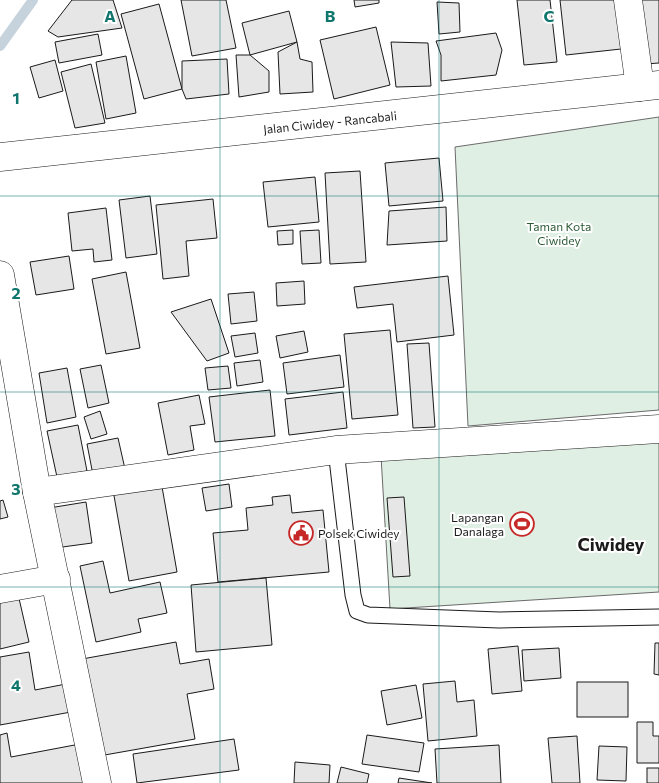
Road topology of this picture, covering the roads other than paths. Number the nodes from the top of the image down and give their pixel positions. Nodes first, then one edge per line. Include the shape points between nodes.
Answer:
1 (628, 0) edge
2 (650, 86) edge
3 (0, 157) edge
4 (0, 275) edge
5 (3, 315) edge
6 (659, 429) edge
7 (336, 450) junction
8 (37, 492) junction
9 (56, 579) junction
10 (0, 589) edge
11 (659, 616) edge
12 (97, 783) edge

1 - 2 main road
2 - 3 main road, Jalan Ciwidey - Rancabali
4 - 5 main road
5 - 8 main road
6 - 7 main road
7 - 8 main road
7 - 11 lane via 357,611 368,616 499,620
8 - 9 main road
9 - 10 main road
9 - 12 main road

